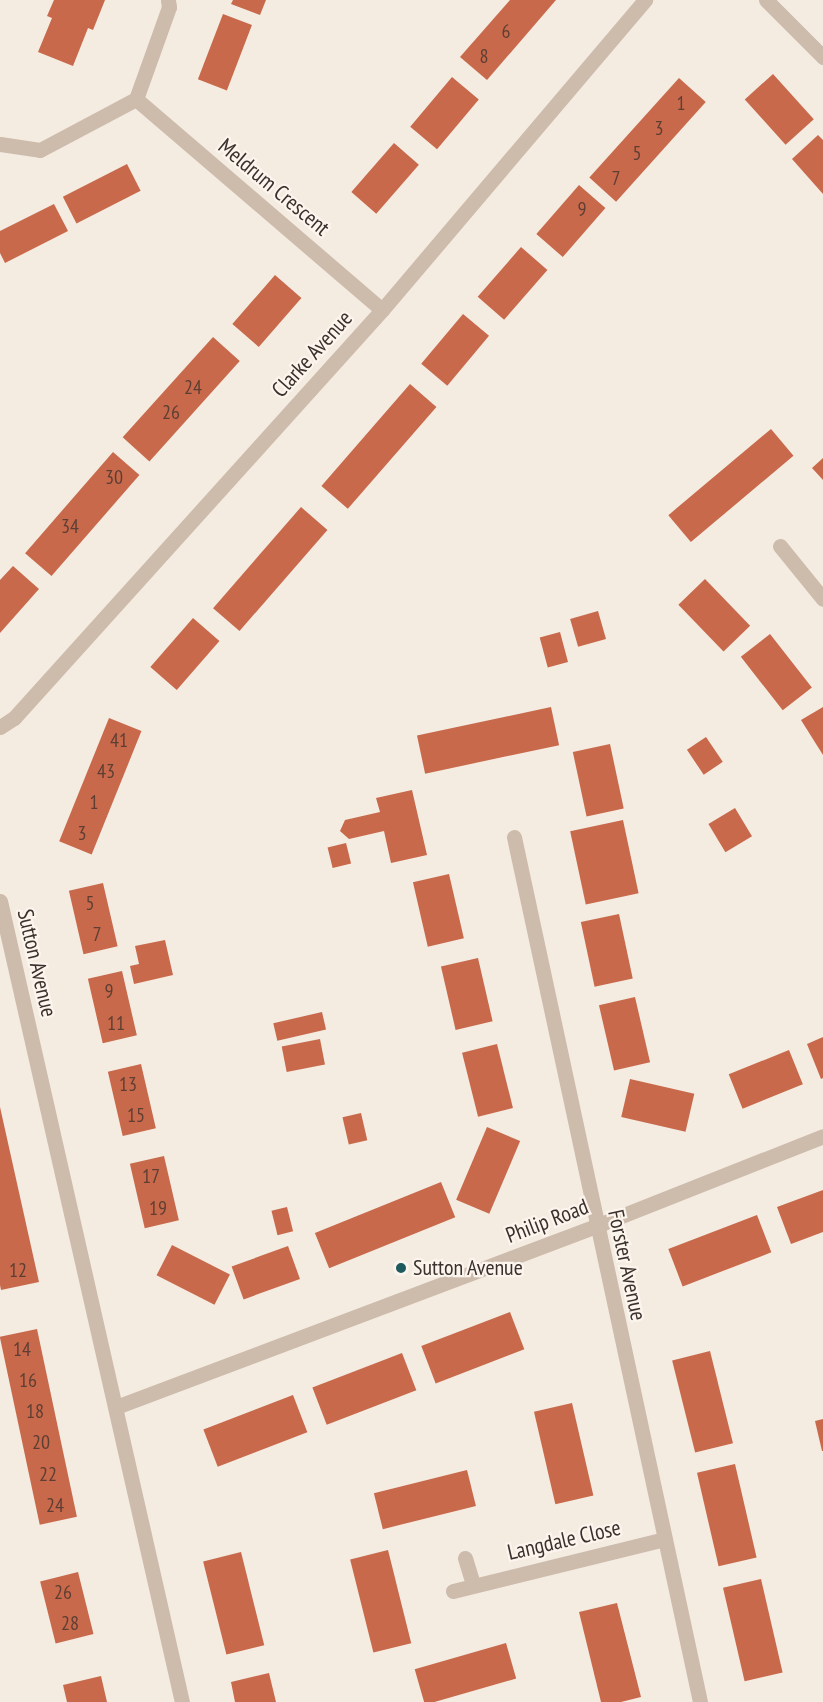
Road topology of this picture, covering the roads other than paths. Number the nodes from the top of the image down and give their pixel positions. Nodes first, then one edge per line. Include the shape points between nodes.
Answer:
1 (168, 0) edge
2 (645, 0) edge
3 (766, 0) edge
4 (823, 57) edge
5 (136, 99) junction
6 (0, 144) edge
7 (382, 310) junction
8 (780, 546) dead end
9 (823, 599) edge
10 (0, 727) edge
11 (514, 837) dead end
12 (0, 901) edge
13 (823, 1136) edge
14 (596, 1226) junction
15 (116, 1407) junction
16 (665, 1539) junction
17 (465, 1558) dead end
18 (473, 1586) junction
19 (453, 1591) dead end
20 (182, 1702) edge
21 (700, 1702) edge

1 - 5 street via 170,7
2 - 7 street, Clarke Avenue
3 - 4 street
5 - 6 street via 40,150
5 - 7 street, Meldrum Crescent
7 - 10 street, Clarke Avenue via 14,718
8 - 9 street
11 - 14 street, Forster Avenue
12 - 15 street, Sutton Avenue
13 - 14 street, Philip Road
14 - 15 street, Philip Road
14 - 16 street, Forster Avenue
15 - 20 street, Sutton Avenue
16 - 18 street, Langdale Close
16 - 21 street, Forster Avenue
17 - 18 street
18 - 19 street, Langdale Close

